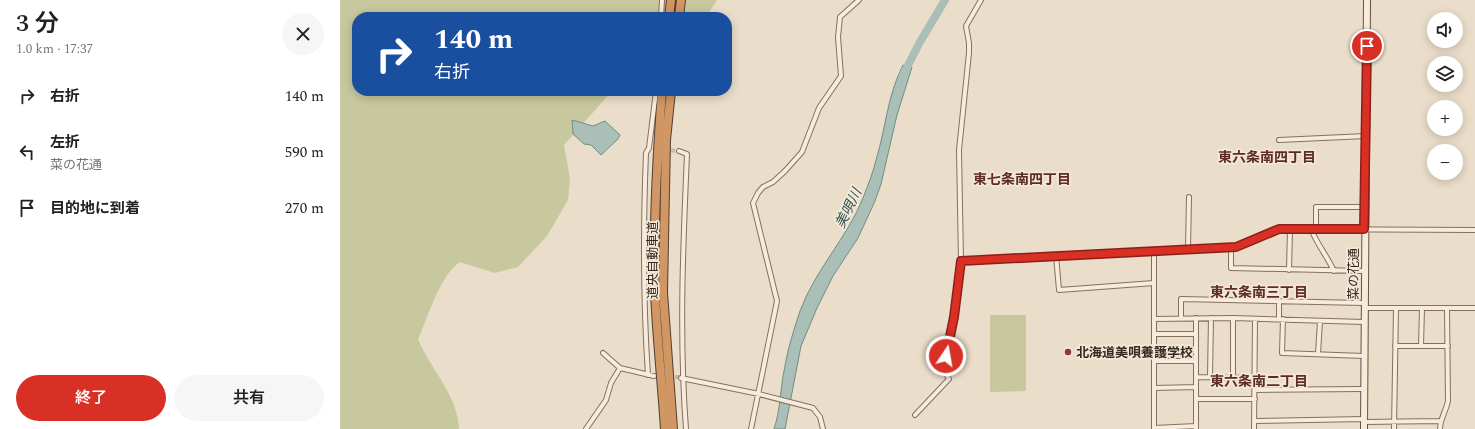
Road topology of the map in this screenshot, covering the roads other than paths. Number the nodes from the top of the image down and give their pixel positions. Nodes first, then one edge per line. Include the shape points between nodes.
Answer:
1 (662, 0) edge
2 (671, 0) edge
3 (681, 0) edge
4 (859, 0) edge
5 (981, 0) edge
6 (1367, 0) edge
7 (661, 12) edge
8 (670, 12) edge
9 (680, 12) edge
10 (655, 96) edge
11 (662, 96) edge
12 (670, 96) edge
13 (1366, 136) junction
14 (1279, 140) dead end
15 (649, 148) junction
16 (655, 149) dead end
17 (679, 151) dead end
18 (1190, 197) dead end
19 (1365, 207) junction
20 (1290, 229) junction
21 (1314, 229) junction
22 (1364, 229) junction
23 (1475, 230) edge
24 (1231, 247) junction
25 (1188, 249) junction
26 (1154, 250) junction
27 (1056, 255) junction
28 (961, 261) junction
29 (1289, 270) junction
30 (1334, 270) junction
31 (1365, 271) junction
32 (1154, 283) junction
33 (1279, 301) junction
34 (1364, 306) junction
35 (1396, 308) junction
36 (1422, 308) junction
37 (1447, 308) junction
38 (1475, 308) edge
39 (1154, 318) junction
40 (1181, 318) junction
41 (1196, 318) junction
42 (1211, 318) junction
43 (1233, 318) junction
44 (1255, 319) junction
45 (1281, 319) junction
46 (1320, 320) junction
47 (1364, 322) junction
48 (1154, 334) junction
49 (1196, 334) junction
50 (1395, 346) junction
51 (1421, 346) junction
52 (1448, 346) junction
53 (603, 353) dead end
54 (1318, 354) junction
55 (1364, 356) junction
56 (1154, 361) junction
57 (1196, 361) junction
58 (620, 368) junction
59 (648, 375) junction
60 (654, 376) dead end
61 (1196, 377) junction
62 (1210, 377) junction
63 (681, 378) junction
64 (1233, 378) junction
65 (1255, 378) junction
66 (1196, 387) junction
67 (1154, 388) junction
68 (1363, 389) junction
69 (1255, 390) junction
70 (759, 394) junction
71 (1196, 398) junction
72 (1255, 399) junction
73 (915, 414) dead end
74 (1254, 421) junction
75 (1440, 421) junction
76 (1394, 422) junction
77 (1364, 423) edge
78 (1154, 428) edge
79 (1196, 428) edge
80 (586, 429) edge
81 (665, 429) edge
82 (673, 429) edge
83 (686, 429) edge
84 (751, 429) edge
85 (822, 429) edge
86 (1254, 429) edge
87 (1394, 429) edge
88 (1440, 429) edge

1 - 7 street
2 - 8 highway
3 - 9 highway
4 - 70 street via 840,17 838,37 841,76 819,108 802,152 773,182 763,187 754,203 777,302
5 - 28 street via 966,26 969,43 958,164
6 - 13 street, 菜の花通
10 - 15 street
11 - 81 highway, 道央自動車道 via 654,231 655,293
12 - 82 highway, 道央自動車道 via 666,140 663,292
13 - 14 street
13 - 19 street, 菜の花通
15 - 16 street
15 - 59 street via 646,153 643,269
17 - 63 street via 687,154
18 - 25 street
19 - 21 street via 1316,207
19 - 22 street, 菜の花通
20 - 21 street
20 - 24 street via 1279,229
20 - 29 street
21 - 22 street
21 - 30 street via 1317,243
22 - 23 street
22 - 31 street, 菜の花通
24 - 25 street
24 - 29 street via 1231,268
25 - 26 street
26 - 27 street
26 - 32 street
27 - 28 street
27 - 32 street via 1059,290
28 - 73 street via 954,317 943,368 949,379
29 - 30 street
30 - 31 street
31 - 34 street, 菜の花通
32 - 39 street
33 - 34 street
33 - 40 street via 1181,299
33 - 45 street
34 - 35 street
34 - 47 street, 菜の花通
35 - 36 street
35 - 50 street
36 - 37 street
36 - 51 street
37 - 38 street
37 - 52 street
39 - 40 street
39 - 48 street
40 - 41 street
41 - 42 street
41 - 49 street
42 - 43 street
42 - 62 street
43 - 44 street
43 - 64 street
44 - 45 street
44 - 65 street
45 - 46 street
45 - 54 street via 1282,353
46 - 47 street
46 - 54 street
47 - 55 street, 菜の花通
48 - 49 street
48 - 56 street
49 - 57 street
50 - 51 street
50 - 76 street
51 - 52 street
52 - 75 street via 1448,401
53 - 58 street
54 - 55 street
55 - 68 street, 菜の花通
56 - 57 street
56 - 67 street
57 - 61 street
58 - 59 street
58 - 80 street via 611,383 606,400
59 - 60 street
61 - 62 street
61 - 66 street
62 - 64 street
63 - 70 street
63 - 83 street
64 - 65 street
65 - 69 street
66 - 67 street
66 - 71 street
67 - 78 street
68 - 69 street
68 - 77 street, 菜の花通
69 - 72 street
70 - 84 street
70 - 85 street via 813,408 820,417
71 - 72 street
71 - 79 street
72 - 74 street
74 - 77 street
74 - 86 street
75 - 76 street
75 - 88 street
76 - 77 street
76 - 87 street
78 - 79 street

